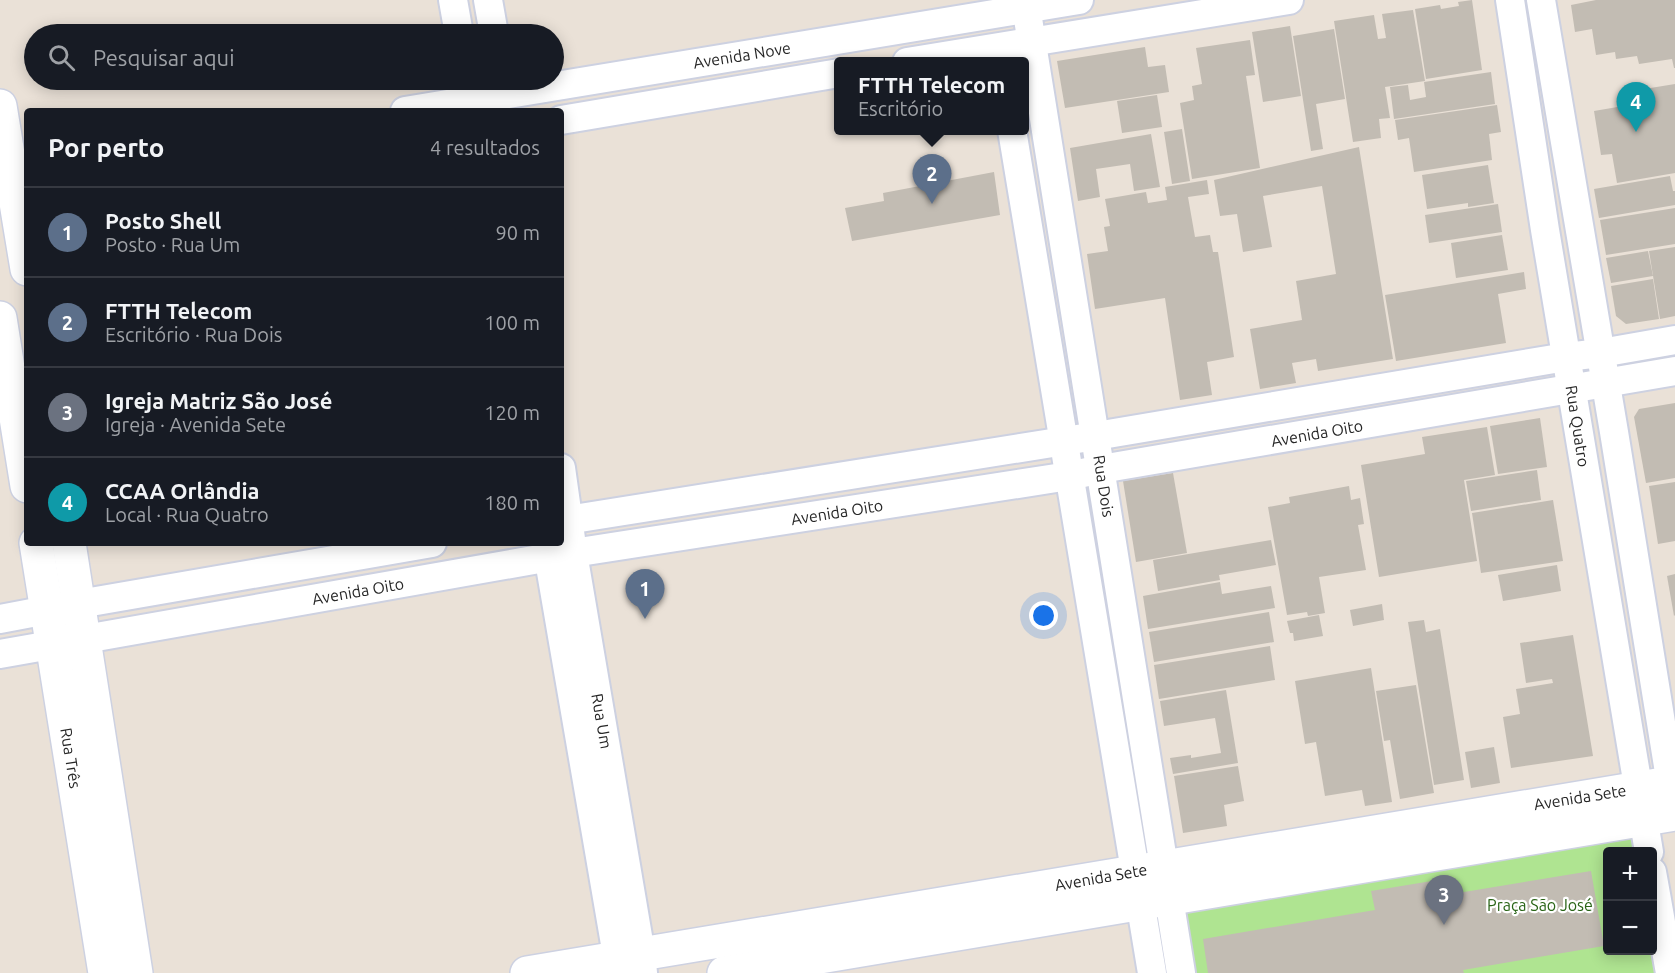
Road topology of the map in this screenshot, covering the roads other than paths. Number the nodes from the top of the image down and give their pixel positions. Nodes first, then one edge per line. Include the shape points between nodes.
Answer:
1 (453, 0) edge
2 (488, 0) edge
3 (1079, 0) edge
4 (1289, 0) edge
5 (1510, 0) edge
6 (1542, 0) edge
7 (1026, 4) edge
8 (991, 7) edge
9 (457, 24) edge
10 (492, 24) edge
11 (1032, 40) junction
12 (999, 54) edge
13 (964, 57) edge
14 (834, 74) edge
15 (564, 84) edge
16 (532, 90) edge
17 (504, 95) edge
18 (470, 97) edge
19 (0, 106) edge
20 (419, 108) edge
21 (564, 119) edge
22 (1013, 135) edge
23 (13, 175) edge
24 (15, 211) edge
25 (24, 254) edge
26 (0, 318) edge
27 (1675, 340) edge
28 (1601, 353) junction
29 (1566, 357) junction
30 (1675, 372) edge
31 (1606, 383) junction
32 (1572, 390) junction
33 (1096, 436) junction
34 (1064, 441) junction
35 (24, 467) edge
36 (1101, 469) junction
37 (1069, 476) junction
38 (565, 520) edge
39 (36, 546) edge
40 (69, 546) edge
41 (415, 546) edge
42 (556, 552) edge
43 (79, 604) junction
44 (47, 611) junction
45 (0, 620) edge
46 (84, 638) junction
47 (52, 645) junction
48 (0, 654) edge
49 (1638, 788) junction
50 (1674, 797) edge
51 (1643, 820) junction
52 (1648, 847) edge
53 (1150, 869) junction
54 (1657, 896) edge
55 (1154, 901) junction
56 (630, 964) edge
57 (105, 973) edge
58 (136, 973) edge
59 (527, 973) edge
60 (724, 973) edge
61 (1152, 973) edge
62 (1181, 973) edge
63 (1670, 973) edge

1 - 9 street
2 - 10 street
3 - 7 street, Avenida Nove
4 - 11 street
5 - 29 street, Rua Quatro
6 - 28 street
7 - 8 street, Avenida Nove
7 - 11 street, Rua Dois
8 - 12 street
8 - 15 street, Avenida Nove
11 - 12 street
11 - 33 street, Rua Dois
12 - 13 street
14 - 21 street, Avenida Nove
16 - 17 street, Avenida Nove
17 - 18 street, Avenida Nove
18 - 20 street, Avenida Nove
19 - 23 street
22 - 34 street, Rua Dois
23 - 24 street
24 - 25 street
26 - 35 street
27 - 28 street, Avenida Oito
28 - 29 street, Avenida Oito
28 - 31 street
29 - 32 street, Rua Quatro
29 - 33 street, Avenida Oito
30 - 31 street, Avenida Oito
31 - 32 street, Avenida Oito
31 - 50 street
32 - 36 street, Avenida Oito
32 - 49 street, Rua Quatro
33 - 34 street, Avenida Oito
33 - 36 street, Rua Dois
34 - 37 street, Rua Dois
34 - 38 street, Avenida Oito
36 - 37 street, Avenida Oito
36 - 53 street, Rua Dois
37 - 42 street, Avenida Oito
37 - 53 street, Rua Dois
39 - 44 street, Rua Três
40 - 43 street, Rua Três
41 - 43 street
42 - 46 street, Avenida Oito
42 - 56 street, Rua Um
43 - 44 street
43 - 46 street, Rua Três
44 - 45 street
44 - 47 street, Rua Três
46 - 47 street, Avenida Oito
46 - 58 street, Rua Três
47 - 48 street, Avenida Oito
47 - 57 street, Rua Três
49 - 50 street, Avenida Sete
49 - 51 street, Rua Quatro
49 - 53 street, Avenida Sete
50 - 51 street, Avenida Sete
51 - 52 street, Rua Quatro
51 - 55 street, Avenida Sete
53 - 55 street, Rua Dois
53 - 56 street, Avenida Sete
54 - 63 street
55 - 60 street, Avenida Sete
55 - 61 street, Rua Dois
55 - 62 street, Rua Dois
56 - 59 street, Avenida Sete

